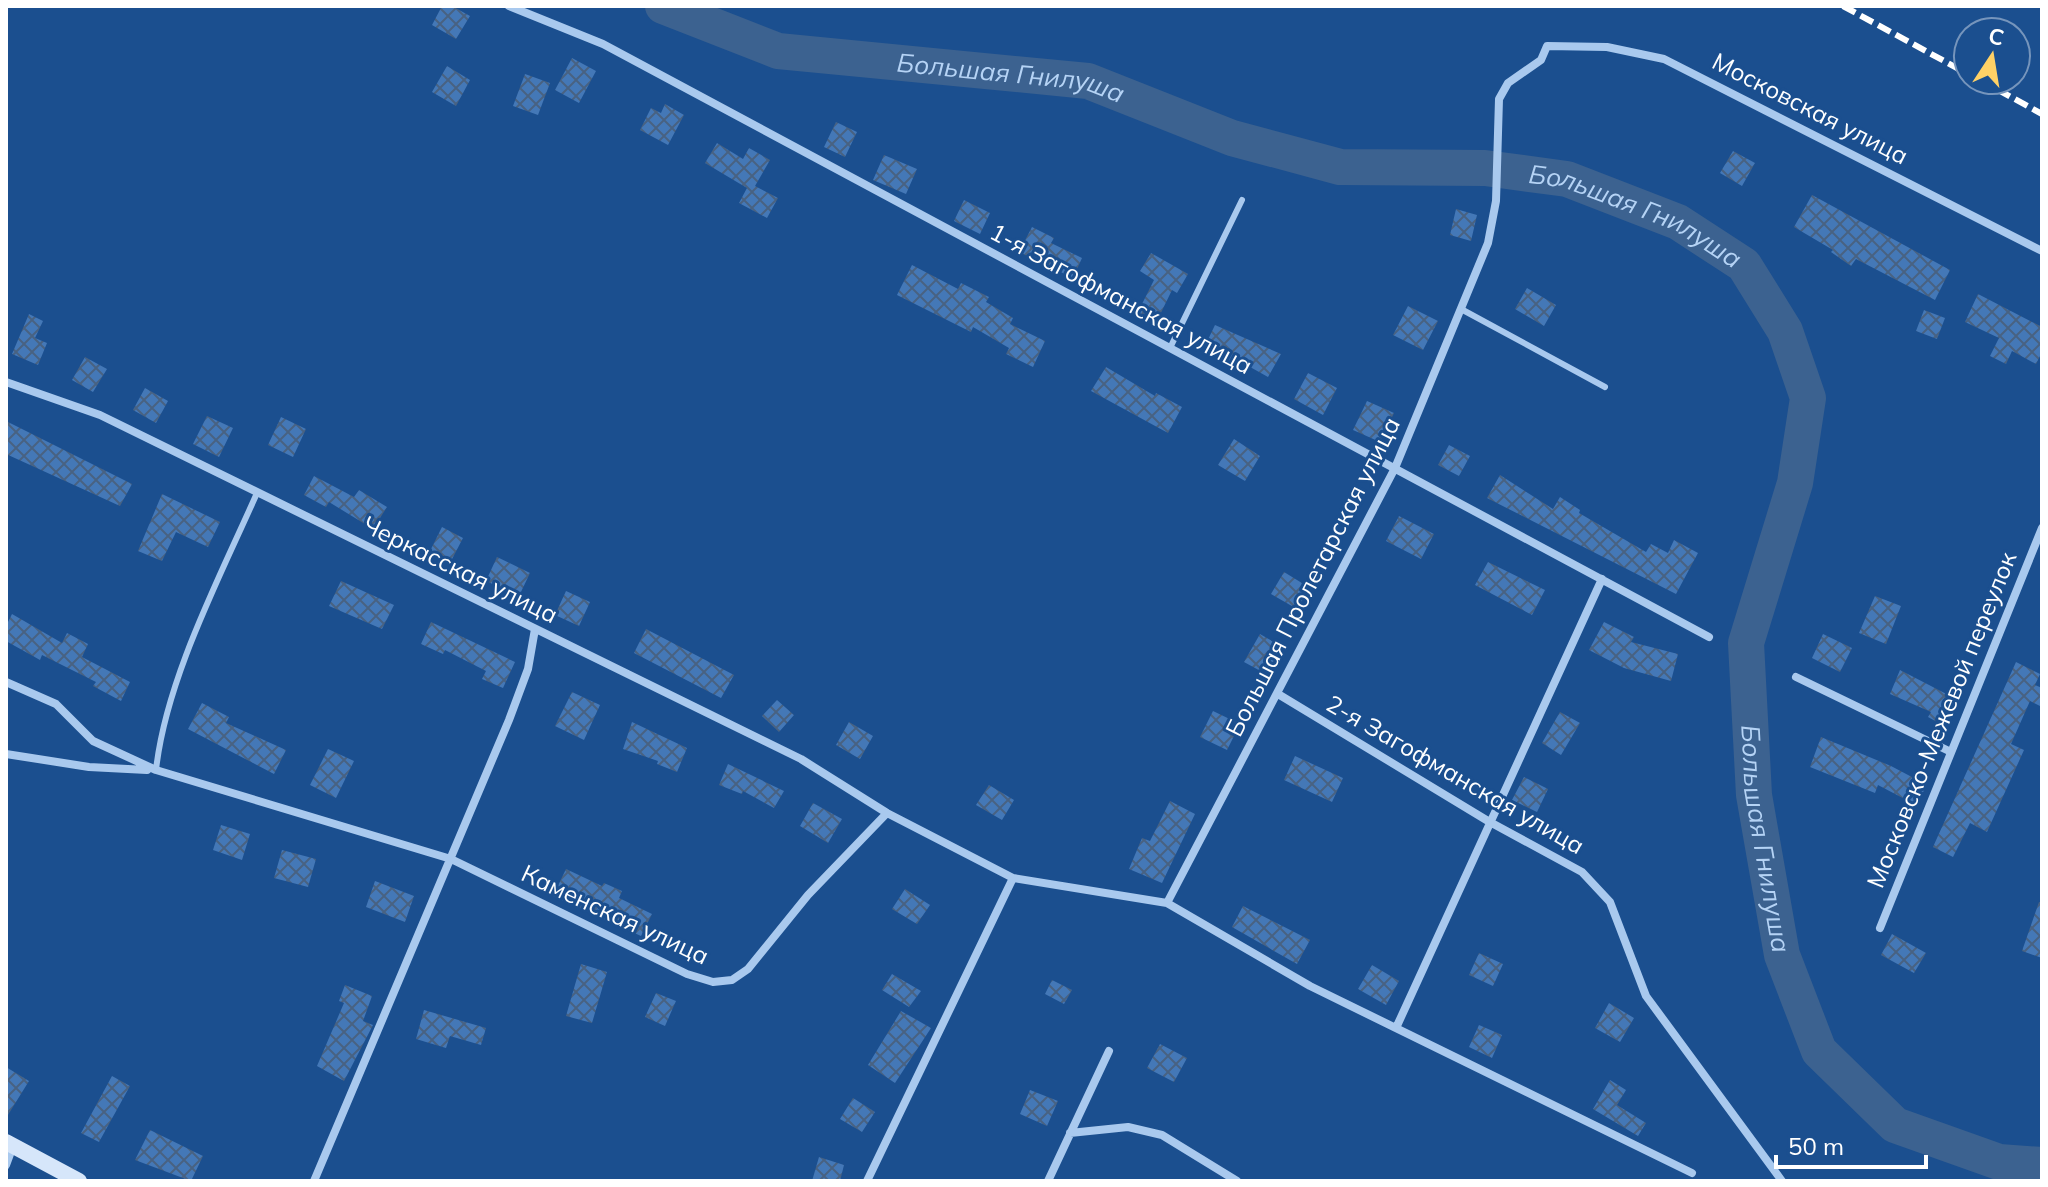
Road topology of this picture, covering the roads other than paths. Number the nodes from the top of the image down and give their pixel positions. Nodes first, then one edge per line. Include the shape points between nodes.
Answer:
1 (509, 6) edge
2 (1547, 46) joint
3 (1242, 200) dead end
4 (2042, 251) edge
5 (1461, 309) junction
6 (1170, 348) junction
7 (6, 382) edge
8 (1605, 387) dead end
9 (1395, 468) junction
10 (257, 493) junction
11 (2042, 528) edge
12 (1602, 579) junction
13 (535, 629) junction
14 (1709, 637) dead end
15 (1796, 677) dead end
16 (6, 682) edge
17 (1278, 694) junction
18 (1951, 752) junction
19 (6, 754) edge
20 (156, 770) junction
21 (887, 813) junction
22 (1488, 821) junction
23 (451, 859) junction
24 (1013, 878) junction
25 (1167, 903) junction
26 (1880, 928) dead end
27 (1396, 1028) junction
28 (1109, 1051) dead end
29 (1070, 1133) junction
30 (10, 1144) edge
31 (6, 1165) edge
32 (1692, 1173) dead end
33 (79, 1181) edge
34 (314, 1181) edge
35 (867, 1181) edge
36 (1048, 1181) edge
37 (1237, 1181) edge
38 (1782, 1181) edge

1 - 6 street, 1-я Загофманская улица via 603,44
2 - 4 street, Московская улица via 1607,47 1664,59
2 - 5 street, Большая Пролетарская улица via 1541,60 1508,83 1499,99 1495,216
3 - 6 lane
5 - 8 lane
5 - 9 street, Большая Пролетарская улица
6 - 9 street, 1-я Загофманская улица
7 - 10 street, Черкасская улица via 100,415
9 - 12 street, 1-я Загофманская улица
9 - 17 street, Большая Пролетарская улица
10 - 13 street, Черкасская улица
10 - 20 lane via 160,732
11 - 18 street, Московско-Межевой переулок
12 - 14 street, 1-я Загофманская улица
12 - 22 street
13 - 21 street, Черкасская улица via 801,759
13 - 23 street via 528,669
15 - 18 street
16 - 20 street, Каменская улица via 56,704 93,741
17 - 22 street, 2-я Загофманская улица
17 - 25 street, Большая Пролетарская улица
18 - 26 street, Московско-Межевой переулок
19 - 20 street via 89,767
20 - 23 street, Каменская улица
21 - 23 street, Каменская улица via 808,895 748,969 732,980 713,982 687,974
21 - 24 street
22 - 27 street
22 - 38 street, 2-я Загофманская улица via 1582,872 1610,902 1646,996
23 - 34 street
24 - 25 street
24 - 35 street
25 - 27 street via 1310,986
27 - 32 street
28 - 29 street
29 - 36 street
29 - 37 street via 1128,1127 1162,1135
30 - 31 street
30 - 33 main road

